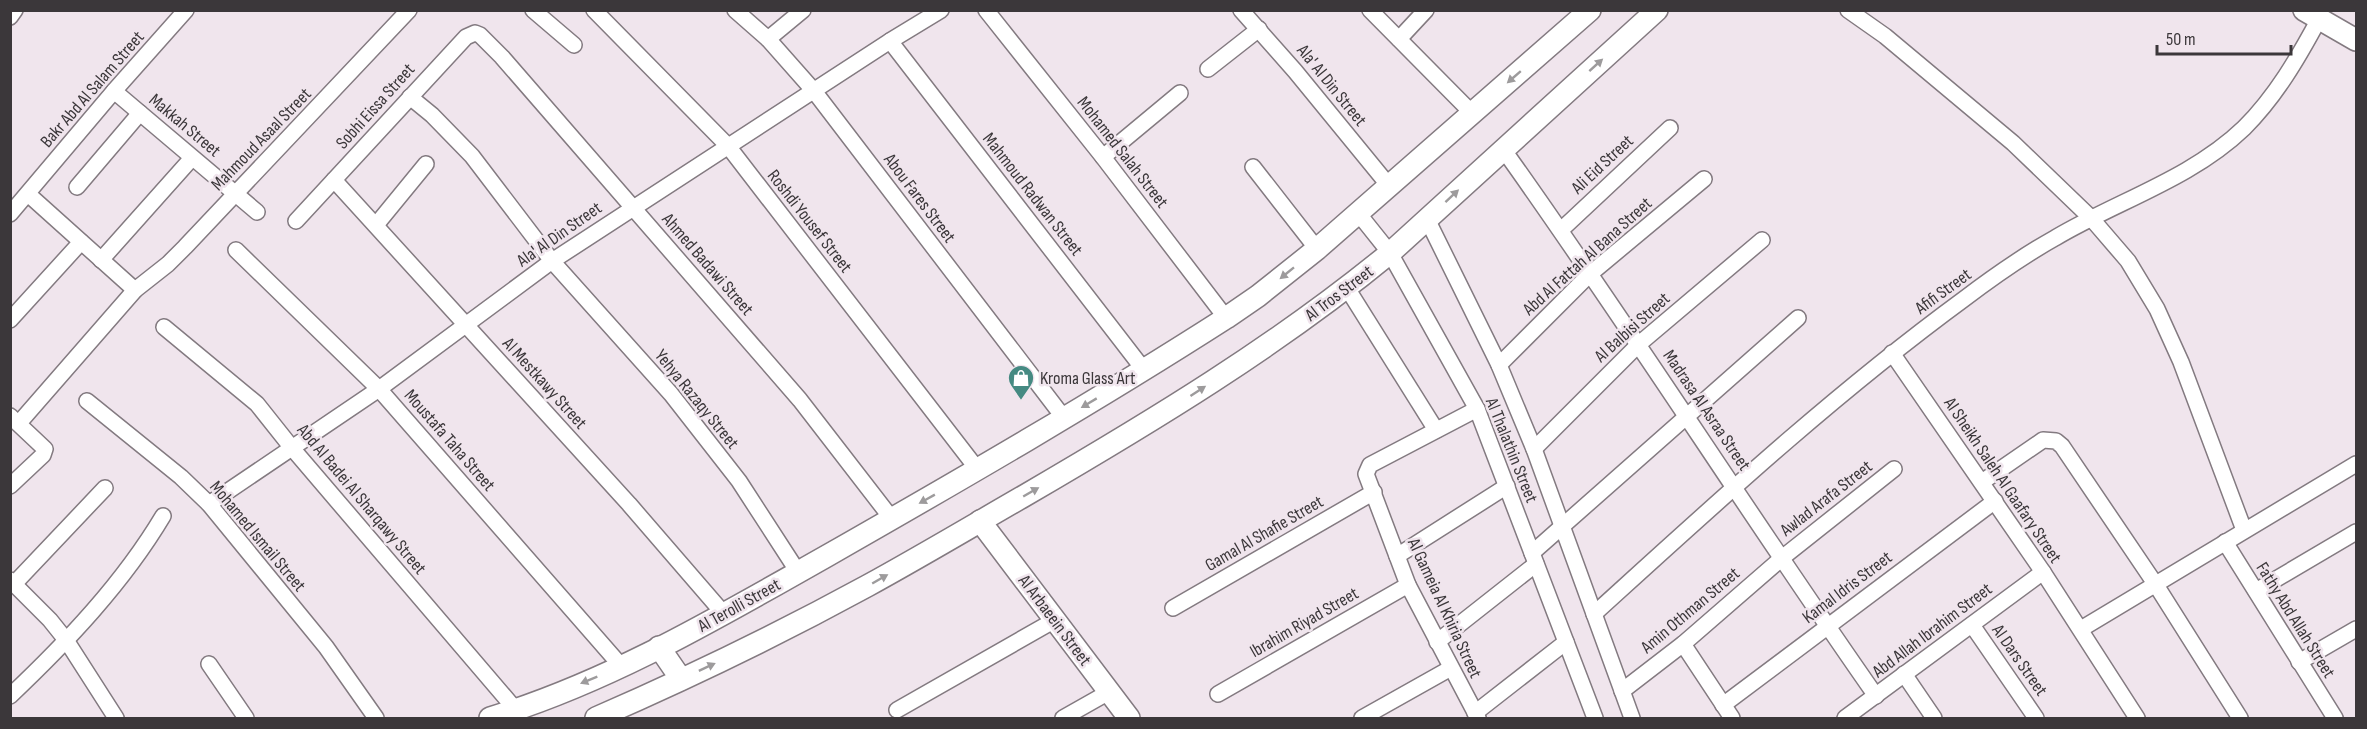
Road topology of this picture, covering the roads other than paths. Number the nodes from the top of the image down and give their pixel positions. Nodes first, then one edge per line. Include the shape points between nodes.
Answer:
1 (15, 10) edge
2 (186, 10) edge
3 (409, 10) edge
4 (533, 10) edge
5 (594, 10) edge
6 (735, 10) edge
7 (803, 10) edge
8 (940, 10) edge
9 (986, 10) edge
10 (1241, 10) edge
11 (1370, 10) edge
12 (1426, 10) edge
13 (1590, 10) edge
14 (1657, 10) edge
15 (1848, 10) edge
16 (2312, 15) edge
17 (10, 17) edge
18 (1259, 29) junction
19 (768, 39) junction
20 (1399, 39) junction
21 (2356, 40) edge
22 (890, 41) junction
23 (487, 42) joint
24 (574, 45) dead end
25 (1208, 69) dead end
26 (114, 91) junction
27 (814, 91) junction
28 (1180, 93) dead end
29 (410, 97) junction
30 (140, 113) junction
31 (1472, 113) junction
32 (1670, 128) dead end
33 (728, 147) junction
34 (1503, 148) junction
35 (1103, 157) junction
36 (192, 158) junction
37 (426, 164) dead end
38 (1253, 167) dead end
39 (1704, 179) dead end
40 (334, 180) junction
41 (77, 187) dead end
42 (1390, 187) junction
43 (236, 193) junction
44 (28, 194) junction
45 (633, 207) junction
46 (257, 212) dead end
47 (1358, 213) junction
48 (10, 214) edge
49 (2091, 218) junction
50 (1427, 219) junction
51 (296, 221) dead end
52 (376, 225) junction
53 (1561, 230) junction
54 (1762, 240) dead end
55 (81, 242) junction
56 (1317, 249) junction
57 (236, 250) dead end
58 (1390, 253) junction
59 (101, 260) junction
60 (552, 261) junction
61 (1590, 274) junction
62 (1347, 288) junction
63 (135, 290) junction
64 (1226, 318) junction
65 (1798, 318) dead end
66 (10, 320) edge
67 (466, 324) junction
68 (164, 327) dead end
69 (1639, 344) junction
70 (1892, 353) junction
71 (1499, 366) junction
72 (1144, 370) junction
73 (379, 389) junction
74 (87, 401) dead end
75 (1477, 409) junction
76 (1687, 415) junction
77 (1064, 418) junction
78 (15, 419) edge
79 (1436, 430) junction
80 (292, 448) junction
81 (1534, 449) junction
82 (2356, 464) edge
83 (1894, 469) dead end
84 (978, 470) junction
85 (1982, 482) junction
86 (1371, 485) junction
87 (10, 486) edge
88 (1507, 486) junction
89 (1734, 486) junction
90 (105, 488) dead end
91 (1995, 501) junction
92 (209, 504) junction
93 (164, 516) dead end
94 (892, 519) junction
95 (980, 521) junction
96 (1563, 526) junction
97 (2244, 530) junction
98 (2356, 532) edge
99 (2225, 542) junction
100 (1397, 556) junction
101 (1782, 558) junction
102 (1534, 559) junction
103 (798, 572) junction
104 (2043, 572) junction
105 (12, 582) edge
106 (1408, 585) junction
107 (2156, 585) junction
108 (2256, 591) junction
109 (1173, 608) dead end
110 (724, 614) junction
111 (1594, 614) junction
112 (1055, 620) junction
113 (1972, 625) junction
114 (1827, 626) junction
115 (2356, 628) edge
116 (2081, 629) junction
117 (66, 640) junction
118 (1437, 642) junction
119 (1566, 642) junction
120 (1683, 644) junction
121 (659, 647) junction
122 (2299, 662) junction
123 (209, 664) dead end
124 (622, 667) junction
125 (1451, 668) junction
126 (1904, 674) junction
127 (681, 679) junction
128 (1622, 691) junction
129 (1109, 692) junction
130 (1218, 694) dead end
131 (10, 696) edge
132 (1876, 696) junction
133 (1723, 705) junction
134 (516, 710) junction
135 (897, 710) dead end
136 (1476, 716) edge
137 (116, 718) edge
138 (246, 718) edge
139 (376, 718) edge
140 (490, 718) edge
141 (596, 718) edge
142 (1063, 718) edge
143 (1129, 718) edge
144 (1362, 718) edge
145 (1595, 718) edge
146 (1632, 718) edge
147 (1732, 718) edge
148 (1845, 718) edge
149 (1934, 718) edge
150 (2036, 718) edge
151 (2137, 718) edge
152 (2240, 718) edge
153 (2334, 718) edge

1 - 17 street
2 - 26 street, Bakr Abd Al Salam Street
3 - 43 street, Mahmoud Asaal Street
4 - 24 street
5 - 33 street, Roshdi Yousef Street
6 - 19 street, Abou Fares Street
7 - 19 street
8 - 22 street, Ala' Al Din Street
9 - 35 street, Mohamed Salah Street
10 - 18 street, Ala' Al Din Street
11 - 20 street
12 - 20 street
13 -> 31 street
34 -> 14 street, Al Tros Street
15 - 49 street via 2013,143
16 - 21 street
16 - 49 street, Afifi Street via 2296,61 2272,97 2243,128 2210,156
18 - 25 street
18 - 42 street, Ala' Al Din Street
19 - 27 street, Abou Fares Street
20 - 31 street
22 - 27 street, Ala' Al Din Street
22 - 72 street, Mahmoud Radwan Street
23 - 29 street, Sobhi Eissa Street via 475,33 466,37
23 - 45 street, Ahmed Badawi Street
26 - 30 street, Makkah Street
26 - 44 street, Bakr Abd Al Salam Street
27 - 33 street, Ala' Al Din Street
27 - 77 street, Abou Fares Street
28 - 35 street
29 - 40 street, Sobhi Eissa Street
29 - 60 street, Yehya Razaqy Street via 472,156
30 - 36 street, Makkah Street
30 - 41 street
31 - 42 street
32 - 53 street, Ali Eid Street
33 - 45 street, Ala' Al Din Street
33 - 84 street, Roshdi Yousef Street
50 -> 34 street, Al Tros Street
34 - 53 street, Madrasa Al Asraa Street
35 - 64 street, Mohamed Salah Street
36 - 43 street, Makkah Street
36 - 59 street
37 - 52 street
38 - 56 street
39 - 61 street, Abd Al Fattah Al Bana Street
40 - 51 street, Sobhi Eissa Street
40 - 52 street, Al Mestkawy Street
42 - 47 street
43 - 46 street, Makkah Street
43 - 63 street, Mahmoud Asaal Street via 168,264
44 - 48 street, Bakr Abd Al Salam Street
44 - 55 street
45 - 60 street, Ala' Al Din Street
45 - 94 street, Ahmed Badawi Street via 800,400
47 - 56 street
47 - 58 street, Al Thalathin Street
49 - 70 street, Afifi Street via 2009,267
49 - 97 street via 2128,261 2157,309
50 - 58 street, Al Tros Street
50 - 71 street, Al Thalathin Street
52 - 67 street, Al Mestkawy Street
53 - 61 street, Madrasa Al Asraa Street
54 - 69 street, Al Balbisi Street
55 - 59 street
55 - 66 street
56 -> 64 street
57 - 73 street, Moustafa Taha Street
58 - 62 street, Al Tros Street
58 - 75 street, Al Thalathin Street
59 - 63 street
60 - 67 street, Ala' Al Din Street
60 - 103 street, Yehya Razaqy Street via 705,437
61 - 69 street, Madrasa Al Asraa Street
61 - 71 street, Abd Al Fattah Al Bana Street
62 - 79 street
95 -> 62 street, Al Tros Street via 1177,405
63 - 78 street, Mahmoud Asaal Street
64 - 72 street
65 - 76 street
67 - 73 street, Ala' Al Din Street
67 - 110 street, Al Mestkawy Street
68 - 80 street, Abd Al Badei Al Sharqawy Street via 257,404
69 - 76 street, Madrasa Al Asraa Street
69 - 81 street, Al Balbisi Street
70 - 85 street, Al Sheikh Saleh Al Gaafary Street
70 - 89 street, Afifi Street
71 - 81 street, Al Thalathin Street
72 -> 77 street
73 - 80 street, Ala' Al Din Street
73 - 124 street, Moustafa Taha Street
74 - 92 street, Mohamed Ismail Street
75 - 79 street
75 - 88 street, Al Thalathin Street
76 - 89 street, Madrasa Al Asraa Street
76 - 96 street
77 - 84 street
78 - 87 street via 42,444 45,452
79 - 86 street via 1370,465 1367,469
80 - 92 street, Ala' Al Din Street
80 - 134 street, Abd Al Badei Al Sharqawy Street
81 - 96 street, Al Thalathin Street
82 - 97 street
83 - 101 street, Awlad Arafa Street
84 -> 94 street, Al Terolli Street
85 - 91 street, Al Sheikh Saleh Al Gaafary Street
85 - 107 street via 2043,440 2056,441
86 - 100 street, Al Gameia Al Khiria Street
86 - 109 street, Gamal Al Shafie Street
88 - 100 street
88 - 102 street, Al Thalathin Street
89 - 101 street, Madrasa Al Asraa Street
89 - 111 street, Afifi Street
90 - 105 street
91 - 104 street, Al Sheikh Saleh Al Gaafary Street
91 - 114 street, Kamal Idris Street
92 - 139 street, Mohamed Ismail Street via 326,647
93 - 117 street via 132,564
94 - 103 street, Al Terolli Street
95 - 112 street, Al Arbaeein Street
127 -> 95 street via 816,613
96 - 102 street
96 - 111 street, Al Thalathin Street
97 - 99 street
98 - 108 street
99 - 107 street
99 - 108 street, Fathy Abd Allah Street
100 - 106 street, Al Gameia Al Khiria Street
101 - 114 street, Madrasa Al Asraa Street
101 - 120 street, Amin Othman Street
102 - 118 street
102 - 119 street, Al Thalathin Street
103 - 110 street, Al Terolli Street
104 - 113 street, Abd Allah Ibrahim Street
104 - 116 street, Al Sheikh Saleh Al Gaafary Street
105 - 117 street
106 - 118 street, Al Gameia Al Khiria Street
106 - 130 street, Ibrahim Riyad Street
107 - 116 street
107 - 152 street
108 - 122 street, Fathy Abd Allah Street
110 - 121 street, Al Terolli Street
111 - 128 street, Al Thalathin Street
112 - 129 street, Al Arbaeein Street
112 - 135 street
113 - 126 street, Abd Allah Ibrahim Street
113 - 150 street, Al Dars Street
114 - 132 street, Madrasa Al Asraa Street
114 - 133 street, Kamal Idris Street
115 - 122 street
116 - 151 street, Al Sheikh Saleh Al Gaafary Street
117 - 131 street
117 - 137 street
118 - 125 street, Al Gameia Al Khiria Street
119 - 136 street
119 - 145 street, Al Thalathin Street
120 - 128 street, Amin Othman Street
120 - 133 street
121 - 124 street, Al Terolli Street
121 - 127 street
122 - 153 street, Fathy Abd Allah Street
123 - 138 street
124 -> 134 street, Al Terolli Street
125 - 136 street, Al Gameia Al Khiria Street
125 - 144 street
126 - 132 street, Abd Allah Ibrahim Street
126 - 149 street
127 - 141 street
128 - 146 street, Al Thalathin Street
129 - 142 street
129 - 143 street, Al Arbaeein Street
132 - 148 street, Abd Allah Ibrahim Street
133 - 147 street
134 - 140 street, Al Terolli Street

